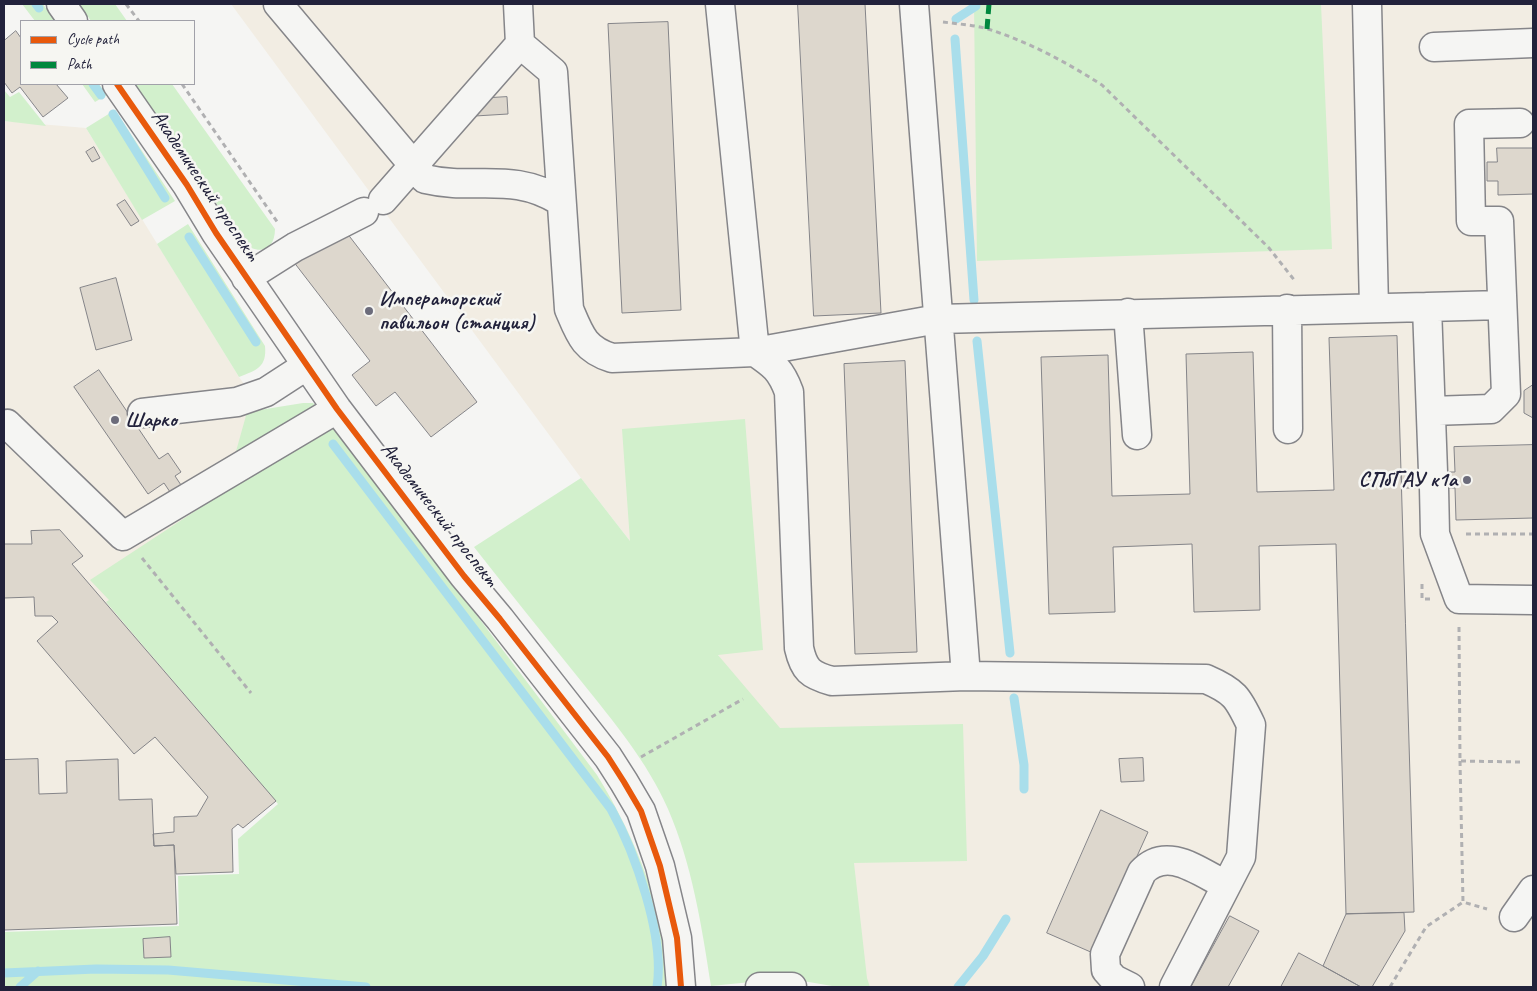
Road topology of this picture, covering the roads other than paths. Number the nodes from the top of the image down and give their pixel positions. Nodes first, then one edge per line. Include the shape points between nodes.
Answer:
1 (61, 4) edge
2 (278, 4) edge
3 (518, 4) edge
4 (720, 4) edge
5 (1367, 4) edge
6 (914, 11) edge
7 (72, 20) edge
8 (1533, 43) edge
9 (520, 44) junction
10 (1434, 48) dead end
11 (118, 85) edge
12 (1520, 123) dead end
13 (412, 165) junction
14 (560, 202) junction
15 (246, 278) junction
16 (1502, 305) junction
17 (1427, 307) junction
18 (1374, 308) junction
19 (1287, 309) junction
20 (1128, 313) junction
21 (938, 319) junction
22 (755, 352) junction
23 (306, 366) junction
24 (337, 409) junction
25 (1431, 411) junction
26 (142, 413) dead end
27 (4, 424) edge
28 (1288, 429) dead end
29 (1137, 435) dead end
30 (1533, 600) edge
31 (966, 676) junction
32 (1226, 885) junction
33 (1533, 890) edge
34 (1514, 917) road end
35 (681, 987) edge
36 (760, 987) edge
37 (792, 987) edge
38 (1130, 987) edge
39 (1174, 987) edge

1 - 7 street
2 - 13 street
3 - 9 street
4 - 22 street
5 - 18 street
6 - 21 street
8 - 10 street
9 - 13 street
9 - 14 street via 553,72
11 - 15 street, Академический проспект
12 - 16 street via 1469,124 1471,222 1499,221
13 - 14 street via 425,179 445,184 490,182 519,185 542,190
13 - 15 street via 373,206 295,247
14 - 22 street via 569,309 586,344 597,353 612,358
15 - 23 street, Академический проспект
16 - 17 street
16 - 25 street via 1506,394 1491,409
17 - 18 street
17 - 25 street
18 - 19 street
19 - 20 street
19 - 28 street
20 - 21 street
20 - 29 street
21 - 22 street
21 - 31 street
22 - 31 street via 784,376 789,392 799,648 803,664 815,676 832,681
23 - 24 street, Академический проспект
23 - 26 street via 266,392 237,402
24 - 27 street via 123,536
24 - 35 street, Академический проспект via 608,757 624,782 641,811 660,866 676,938
25 - 30 street via 1436,534 1459,599
31 - 32 street via 1206,679 1229,689 1251,725 1241,856
32 - 38 street via 1176,860 1151,862 1142,872 1105,954 1106,970 1114,979
32 - 39 street
33 - 34 street
36 - 37 street

